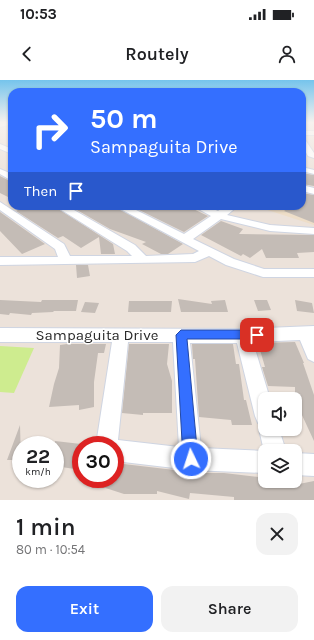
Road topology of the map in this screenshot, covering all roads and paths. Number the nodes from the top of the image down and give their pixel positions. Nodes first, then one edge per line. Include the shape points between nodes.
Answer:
1 (306, 145) edge
2 (313, 156) edge
3 (0, 205) edge
4 (67, 210) edge
5 (128, 210) edge
6 (207, 210) edge
7 (228, 210) edge
8 (220, 216) junction
9 (314, 231) edge
10 (185, 239) junction
11 (209, 251) junction
12 (0, 260) edge
13 (143, 260) junction
14 (66, 261) junction
15 (314, 273) edge
16 (309, 334) edge
17 (0, 335) edge
18 (181, 335) junction
19 (121, 336) junction
20 (243, 336) junction
21 (314, 354) edge
22 (258, 392) edge
23 (108, 436) edge
24 (124, 451) edge
25 (191, 459) junction
26 (258, 462) edge
27 (302, 464) edge
28 (314, 465) edge

1 - 2 street
3 - 14 street via 60,247
4 - 13 street via 131,248
5 - 10 street
6 - 8 street
7 - 8 street
8 - 9 street via 270,228
8 - 10 street
10 - 11 street
11 - 13 street via 195,258
11 - 15 street via 230,262 263,273
12 - 14 street
13 - 14 street
16 - 20 street, Sampaguita Drive
16 - 21 street
17 - 19 street, Sampaguita Drive
18 - 19 street, Sampaguita Drive
18 - 20 street, Sampaguita Drive
18 - 25 street
19 - 23 street
20 - 22 street
24 - 25 street
25 - 26 street
27 - 28 street

